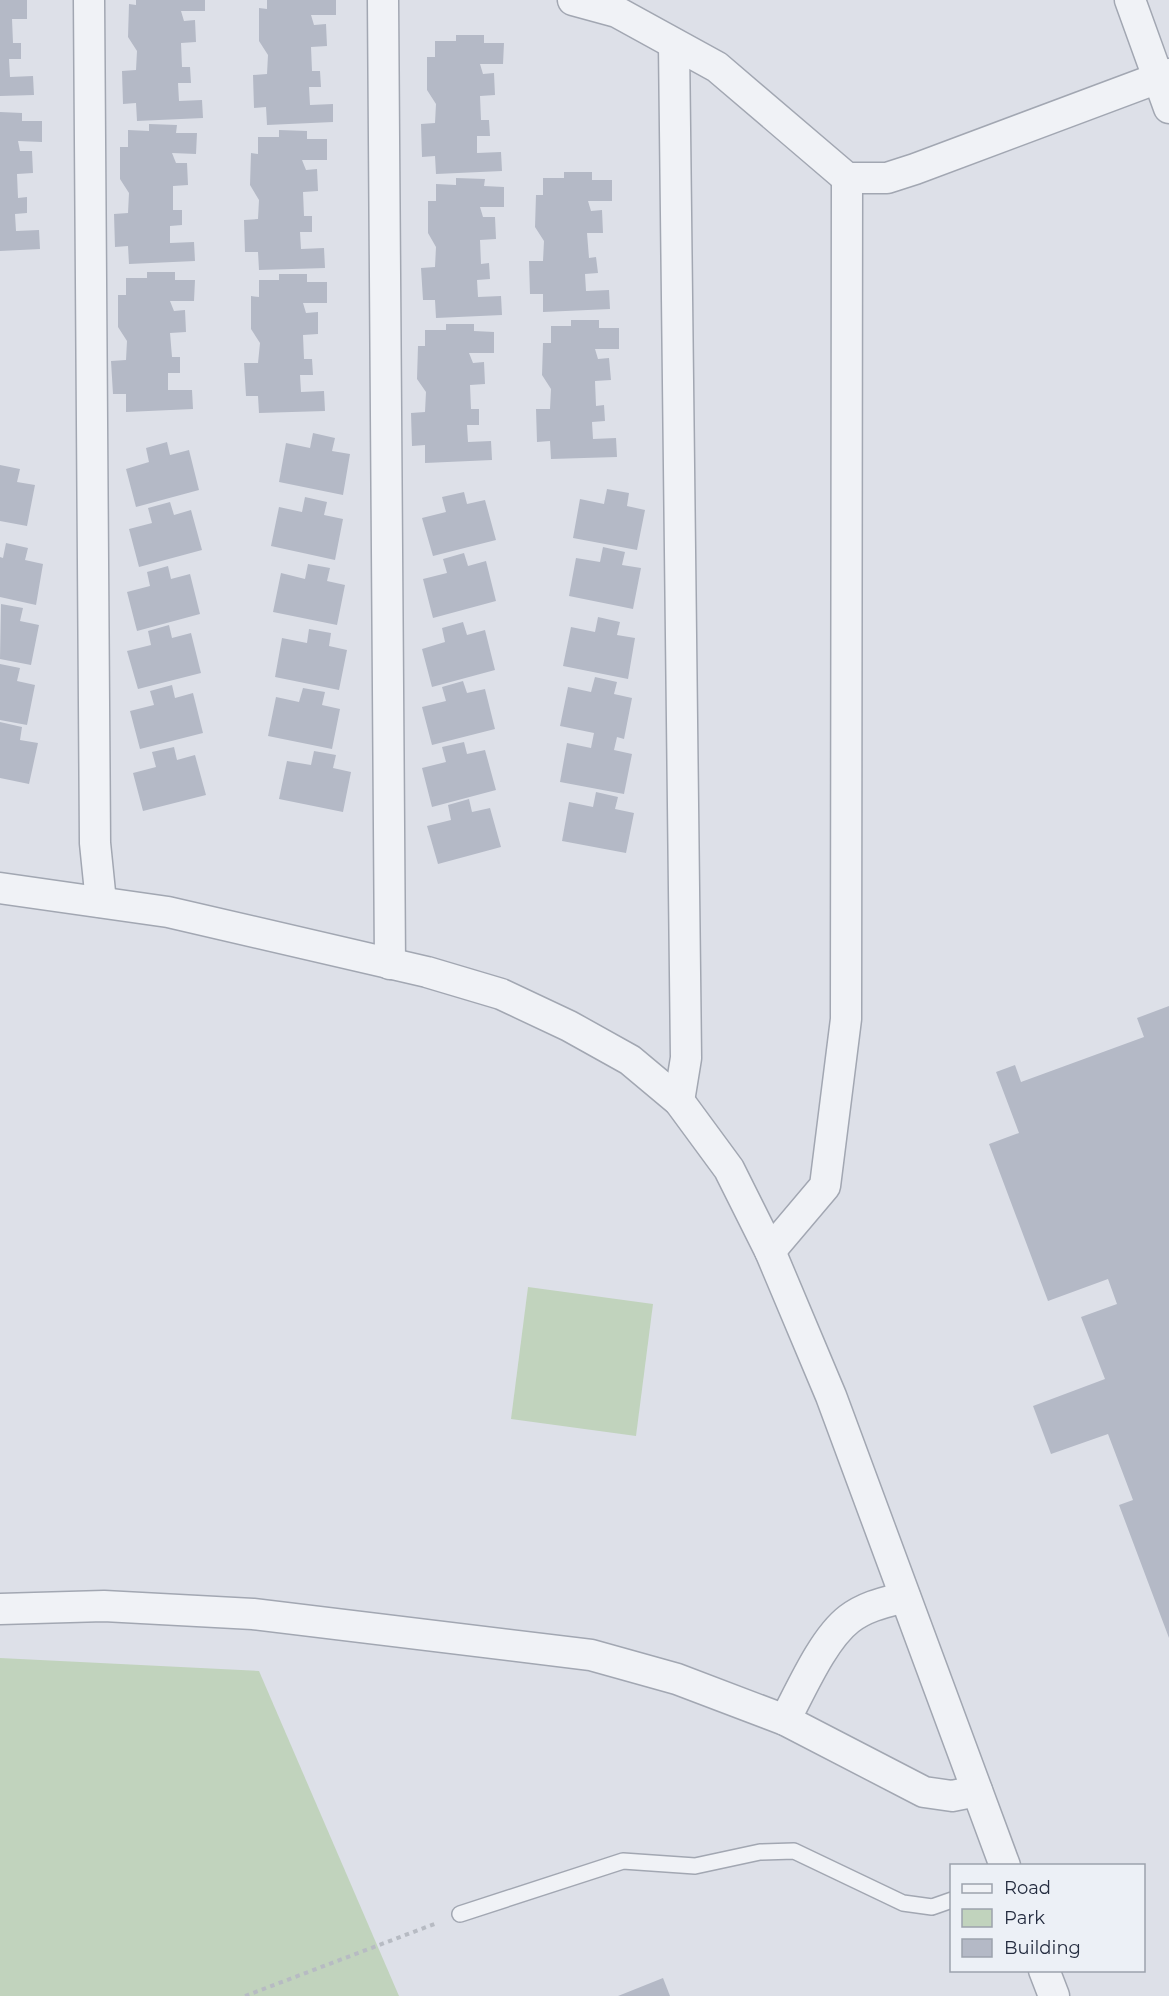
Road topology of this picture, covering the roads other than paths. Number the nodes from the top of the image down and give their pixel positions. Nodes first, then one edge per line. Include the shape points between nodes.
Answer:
1 (89, 0) edge
2 (383, 0) edge
3 (573, 0) edge
4 (1130, 0) edge
5 (674, 44) junction
6 (1164, 76) edge
7 (1169, 108) edge
8 (847, 177) junction
9 (0, 888) edge
10 (101, 902) junction
11 (390, 964) junction
12 (679, 1101) junction
13 (770, 1251) junction
14 (905, 1597) junction
15 (0, 1610) edge
16 (784, 1720) junction
17 (978, 1791) junction
18 (1004, 1864) edge
19 (950, 1900) edge
20 (460, 1914) road end
21 (1044, 1972) edge
22 (1054, 1996) edge

1 - 10 street via 95,843
2 - 11 street
3 - 5 street via 616,12
4 - 6 street
5 - 8 street via 717,67
5 - 12 street via 686,1046
6 - 7 street
6 - 8 street via 887,178
8 - 13 street via 846,1019 825,1185
9 - 10 street
10 - 11 street via 168,912
11 - 12 street via 501,993 630,1060
12 - 13 street via 729,1169
13 - 14 street via 831,1396
14 - 16 street via 874,1605 849,1618 830,1639
14 - 17 street
15 - 16 street via 104,1606 253,1614 591,1655 677,1679
16 - 17 street via 924,1792 952,1796
17 - 18 street
19 - 20 lane via 932,1907 903,1903 794,1851 760,1852 695,1866 623,1861
21 - 22 street

